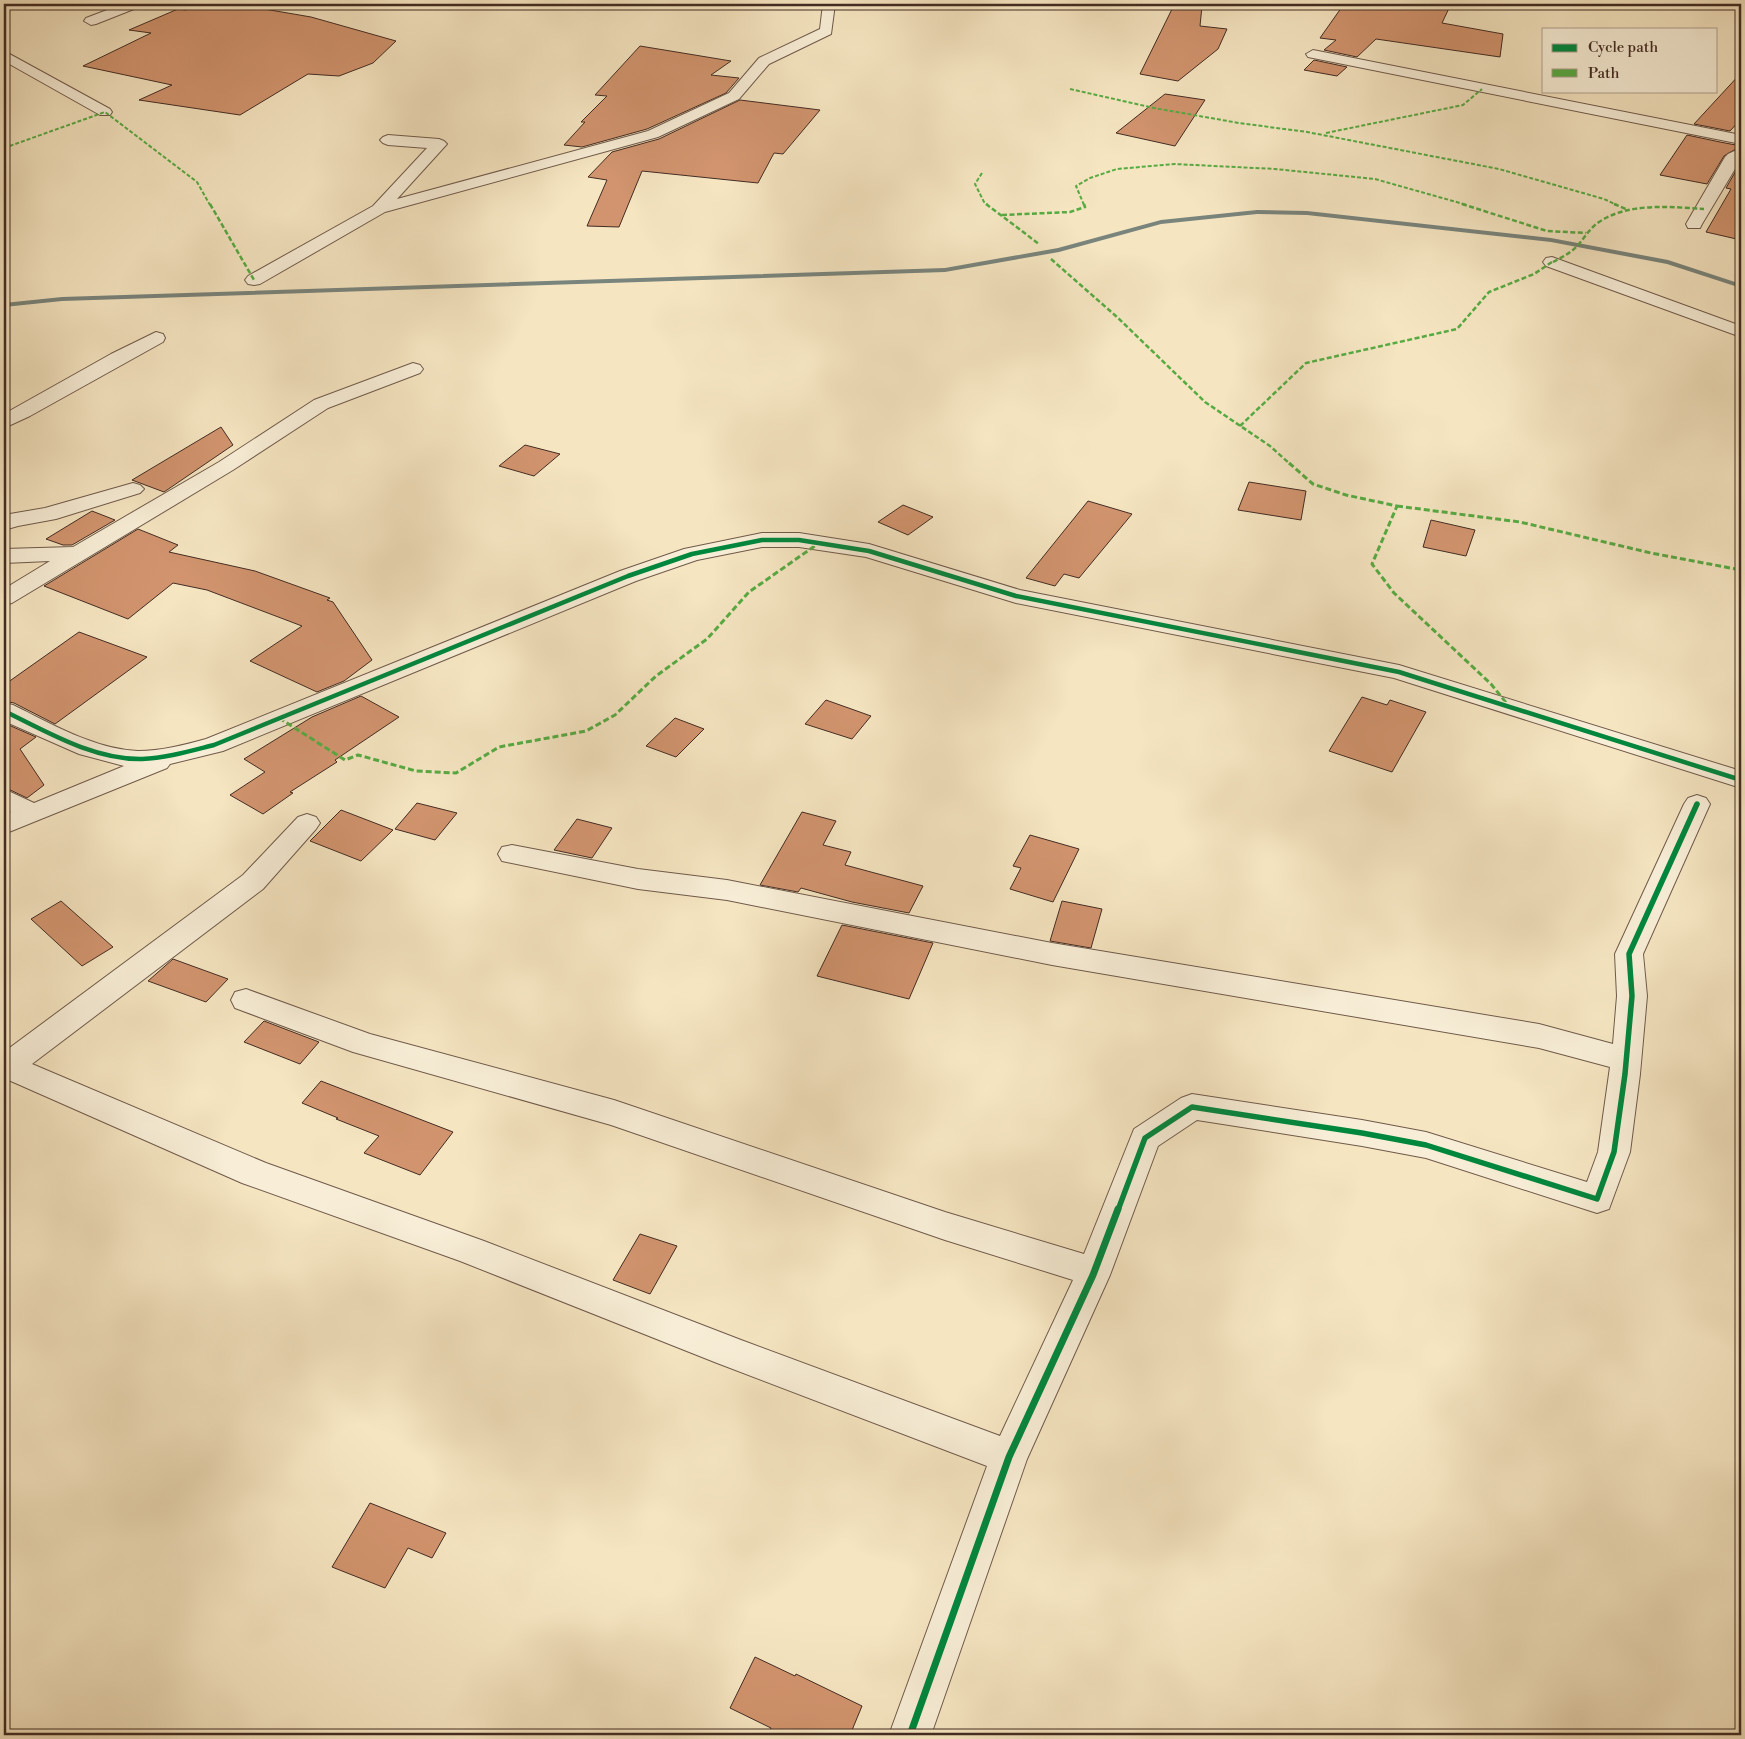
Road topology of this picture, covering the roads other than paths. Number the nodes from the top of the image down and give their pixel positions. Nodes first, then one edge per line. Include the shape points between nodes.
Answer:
1 (134, 4) edge
2 (829, 4) edge
3 (1741, 6) edge
4 (1716, 8) edge
5 (91, 22) dead end
6 (1313, 54) dead end
7 (4, 55) edge
8 (106, 112) dead end
9 (388, 140) dead end
10 (1741, 140) edge
11 (1741, 153) edge
12 (379, 210) junction
13 (1694, 224) dead end
14 (1552, 262) dead end
15 (254, 280) dead end
16 (1741, 332) edge
17 (156, 338) dead end
18 (413, 369) dead end
19 (4, 422) edge
20 (134, 489) dead end
21 (4, 524) edge
22 (78, 554) junction
23 (4, 556) edge
24 (4, 598) edge
25 (4, 711) edge
26 (183, 752) junction
27 (1741, 780) edge
28 (4, 798) edge
29 (1697, 804) dead end
30 (31, 814) junction
31 (307, 823) dead end
32 (4, 825) edge
33 (512, 854) dead end
34 (246, 1000) dead end
35 (1626, 1059) junction
36 (5, 1066) edge
37 (1094, 1272) junction
38 (1009, 1457) junction
39 (910, 1735) edge

1 - 5 street
2 - 12 street via 826,31 764,61 734,96 653,134
3 - 4 street
6 - 10 street
7 - 8 street
9 - 12 street via 439,144
11 - 13 street via 1733,157
12 - 15 street
14 - 16 street
17 - 19 street
18 - 22 street via 321,404 226,466
20 - 21 street
22 - 23 street
22 - 24 street
25 - 26 street via 102,754 140,759
26 - 27 street via 214,745 628,576 692,554 762,540 799,540 869,551 1016,596 1400,672
26 - 30 street
28 - 30 street
29 - 35 street via 1629,954 1632,996
30 - 32 street
31 - 36 street via 253,882
33 - 35 street via 638,879 727,890 1052,954 1539,1036
34 - 37 street via 364,1044 614,1113 944,1226
35 - 37 street via 1614,1152 1598,1199 1426,1146 1192,1107 1145,1138
36 - 38 street via 254,1173 472,1251
37 - 38 street
38 - 39 street

